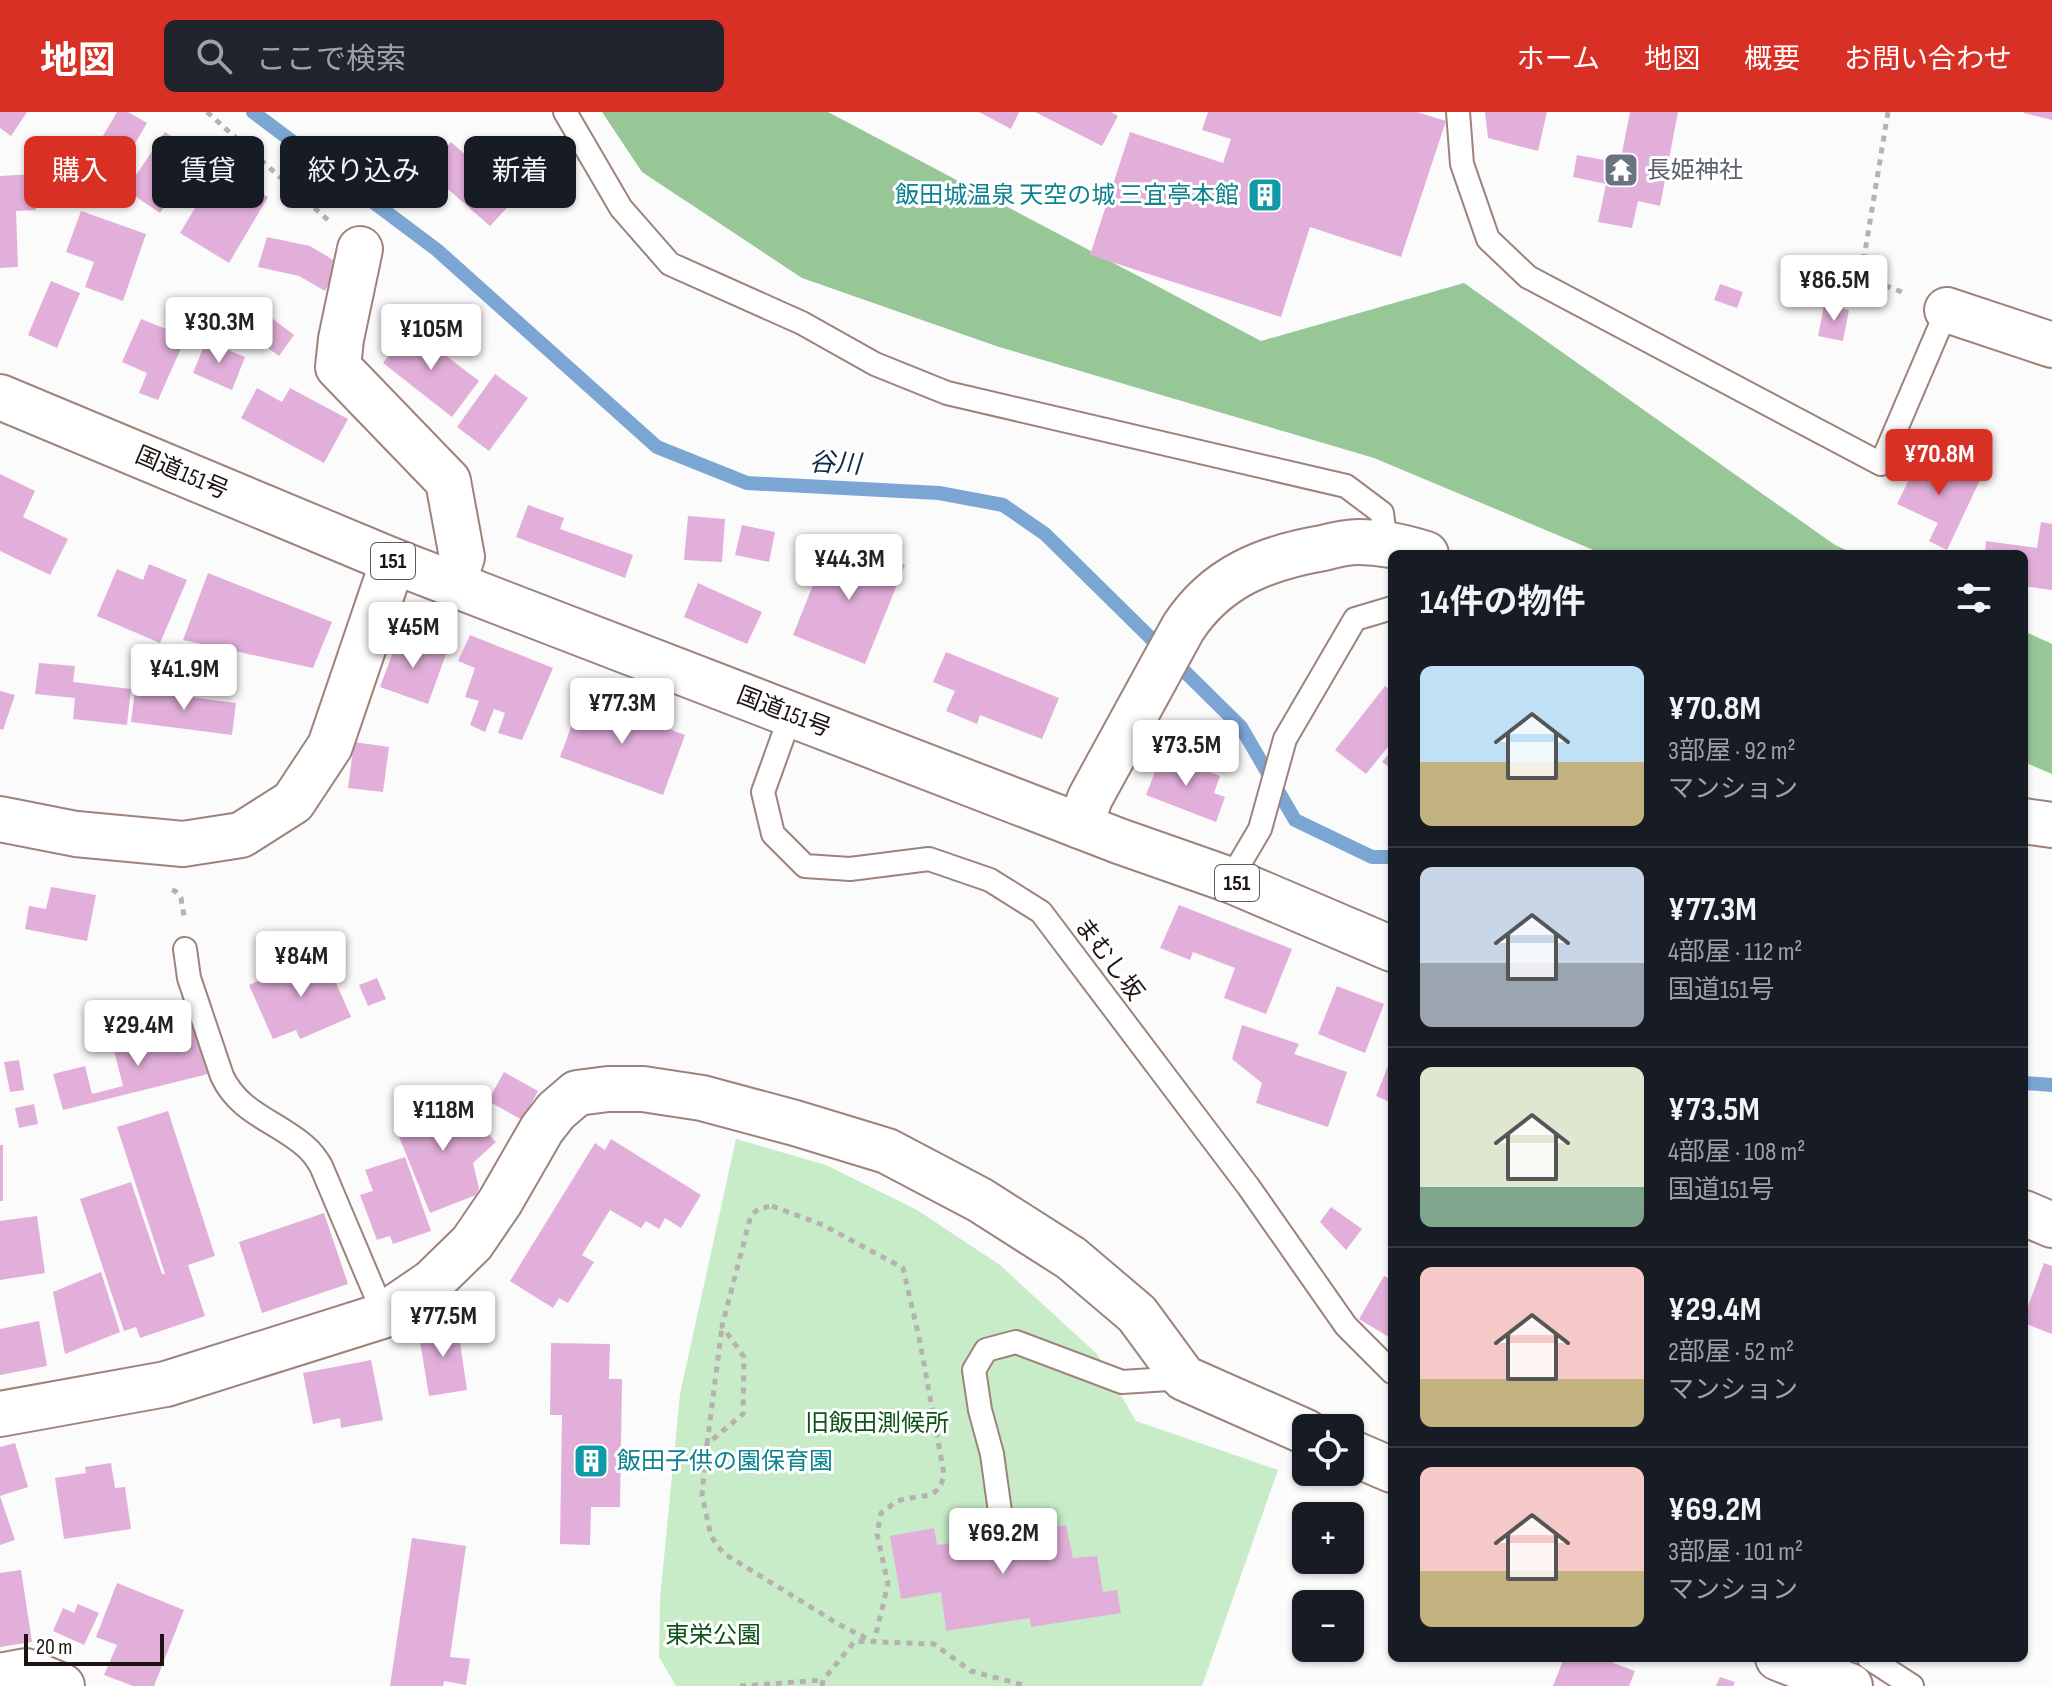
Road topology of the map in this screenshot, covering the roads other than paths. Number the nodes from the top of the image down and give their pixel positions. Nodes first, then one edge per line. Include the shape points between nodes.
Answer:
1 (565, 112) edge
2 (1458, 112) edge
3 (360, 249) road end
4 (1947, 310) joint
5 (2052, 345) edge
6 (0, 397) edge
7 (1406, 549) edge
8 (393, 561) junction
9 (453, 584) junction
10 (1388, 609) edge
11 (791, 714) junction
12 (0, 819) edge
13 (2028, 822) edge
14 (2052, 825) edge
15 (1080, 826) junction
16 (1230, 880) junction
17 (1388, 947) edge
18 (185, 949) road end
19 (2028, 1215) edge
20 (2052, 1225) edge
21 (382, 1316) junction
22 (1388, 1368) edge
23 (1184, 1378) junction
24 (0, 1414) edge
25 (1292, 1426) edge
26 (1364, 1458) edge
27 (1388, 1468) edge
28 (1001, 1519) dead end
29 (1788, 1662) edge
30 (1875, 1662) edge
31 (0, 1676) edge
32 (62, 1686) edge
33 (1850, 1686) edge
34 (1912, 1686) edge

1 - 7 lane via 621,208 670,264 802,323 875,364 947,393 1346,486 1382,513
2 - 4 lane via 1462,164 1488,239 1528,277 1881,464
3 - 9 main road via 338,367 448,481 462,557
4 - 5 main road
6 - 8 main road, 国道151号 / 151
7 - 15 main road via 1357,542 1308,550 1265,561 1230,579 1194,610 1183,628 1090,798
8 - 9 main road, 国道151号 / 151
8 - 12 main road via 330,746 293,802 241,835 183,844 76,834
9 - 11 main road, 国道151号 / 151
10 - 16 lane via 1355,619 1285,739 1260,829
11 - 15 main road, 国道151号 / 151
11 - 22 lane, まむし坂 via 763,792 773,834 805,866 850,869 929,859 990,880 1041,912 1248,1186 1346,1326
13 - 14 main road
15 - 16 main road, 国道151号 / 151
16 - 17 main road, 国道151号 / 151
18 - 21 lane via 189,978 229,1091 315,1156
19 - 20 main road
21 - 23 main road via 432,1282 472,1243 556,1111 577,1093 643,1089 702,1098 887,1151 980,1200 1071,1258 1137,1314
21 - 24 main road via 166,1384
23 - 25 main road
23 - 28 lane via 1122,1382 1016,1342 986,1350 974,1370
26 - 27 main road
29 - 33 main road
30 - 34 lane
31 - 32 main road via 26,1671

